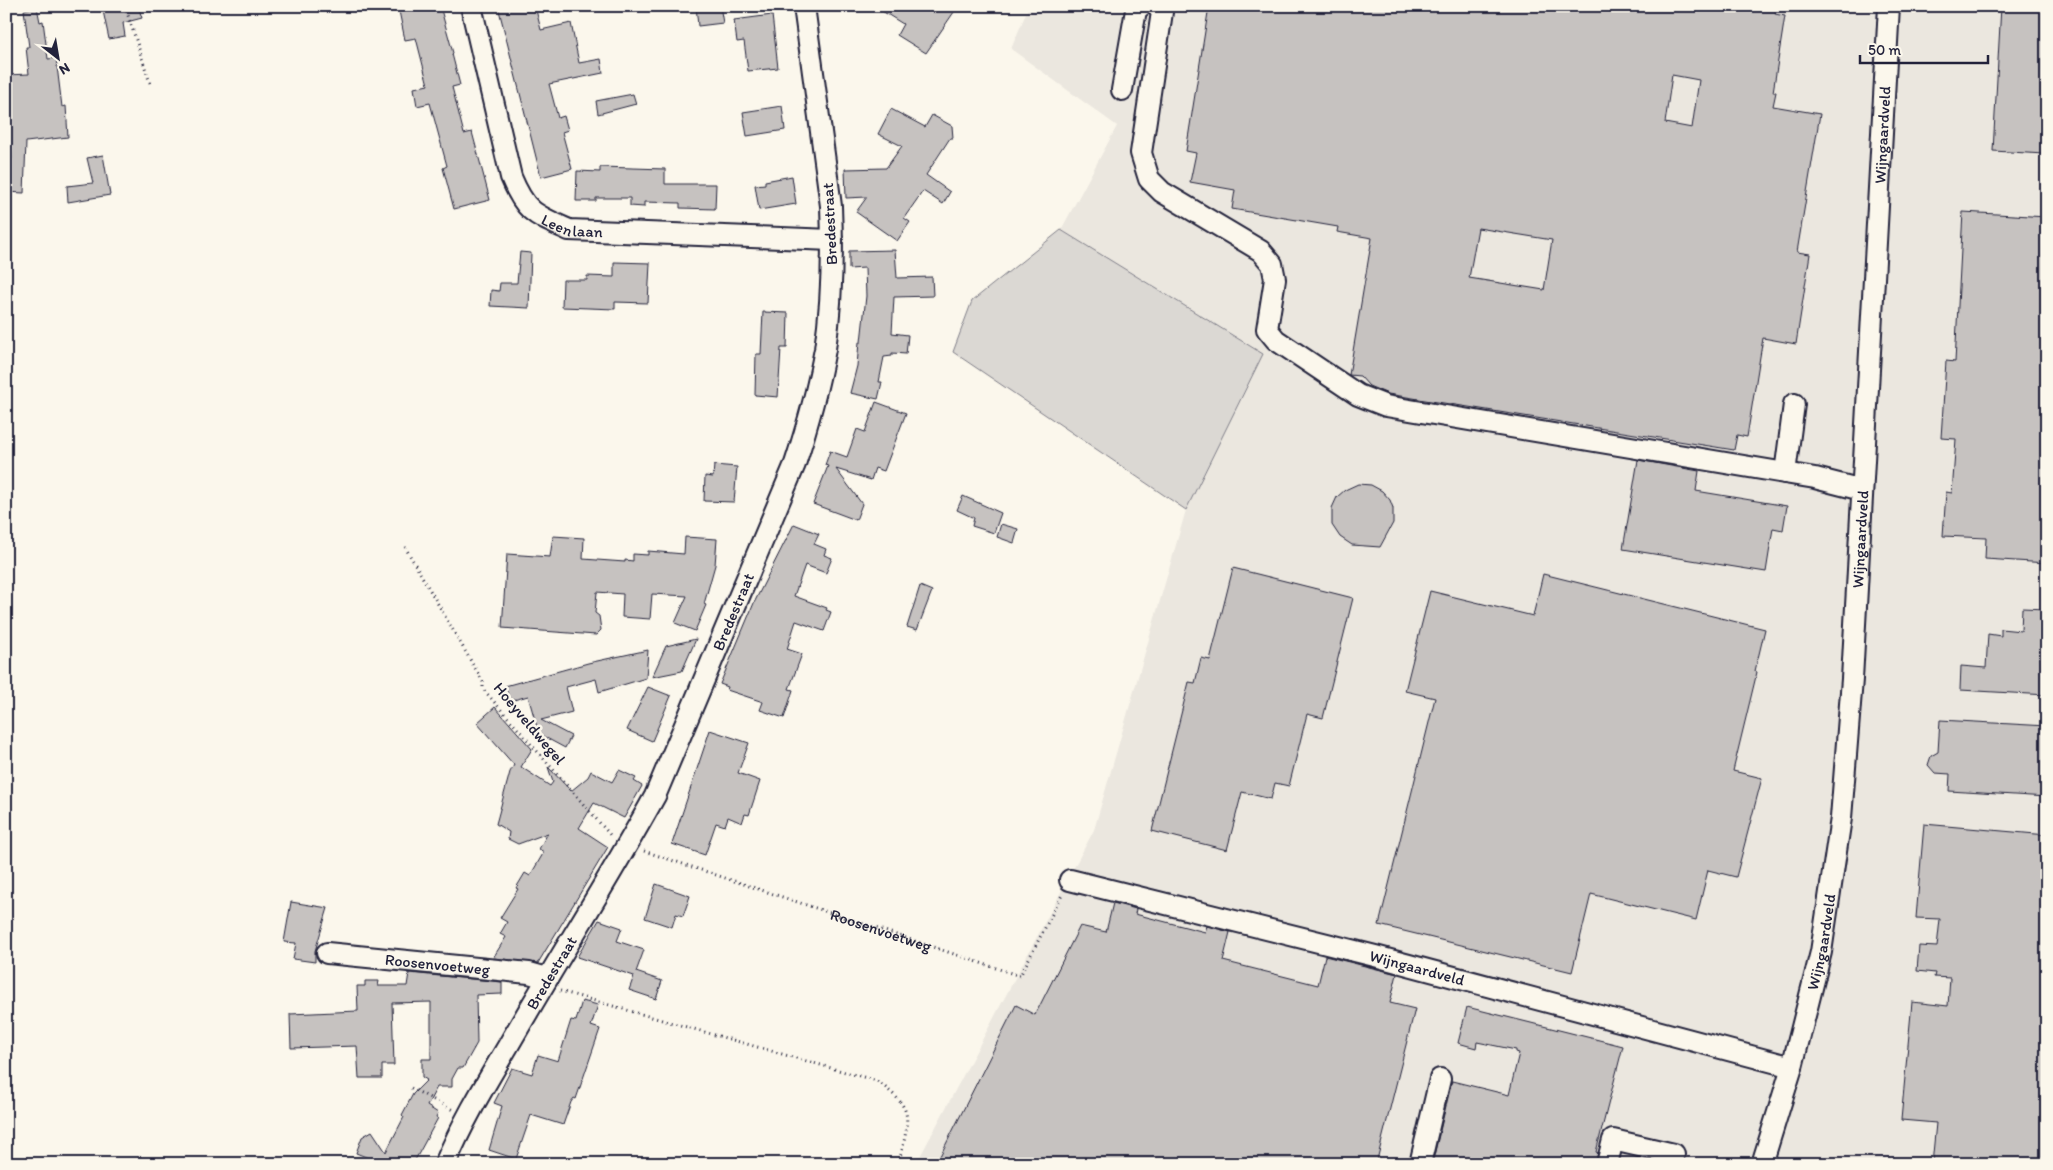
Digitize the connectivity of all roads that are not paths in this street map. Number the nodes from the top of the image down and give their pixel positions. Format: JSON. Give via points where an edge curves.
{"nodes":[{"id":1,"x":471,"y":6,"type":"edge"},
{"id":2,"x":804,"y":6,"type":"edge"},
{"id":3,"x":1141,"y":6,"type":"edge"},
{"id":4,"x":1158,"y":6,"type":"edge"},
{"id":5,"x":1890,"y":6,"type":"edge"},
{"id":6,"x":1122,"y":90,"type":"dead end"},
{"id":7,"x":832,"y":240,"type":"junction"},
{"id":8,"x":1794,"y":404,"type":"dead end"},
{"id":9,"x":1785,"y":473,"type":"junction"},
{"id":10,"x":1862,"y":490,"type":"junction"},
{"id":11,"x":1070,"y":880,"type":"road end"},
{"id":12,"x":327,"y":953,"type":"dead end"},
{"id":13,"x":545,"y":982,"type":"junction"},
{"id":14,"x":1792,"y":1067,"type":"junction"},
{"id":15,"x":1440,"y":1079,"type":"dead end"},
{"id":16,"x":445,"y":1164,"type":"edge"},
{"id":17,"x":1420,"y":1164,"type":"edge"},
{"id":18,"x":1607,"y":1164,"type":"edge"},
{"id":19,"x":1672,"y":1164,"type":"edge"},
{"id":20,"x":1762,"y":1164,"type":"edge"}],
"edges":[{"from":1,"to":7,"type":"street","name":"Leenlaan","via":[[511,177],[520,197],[536,215],[569,230]]},
{"from":2,"to":7,"type":"street","name":"Bredestraat","via":[[831,206]]},
{"from":3,"to":6,"type":"street","via":[[1136,10]]},
{"from":4,"to":9,"type":"street","via":[[1162,12],[1140,153],[1150,179],[1162,192],[1261,251],[1272,264],[1275,279],[1267,329],[1276,340],[1358,395],[1386,406]]},
{"from":5,"to":10,"type":"street","name":"Wijngaardveld"},
{"from":7,"to":13,"type":"street","name":"Bredestraat","via":[[831,296],[824,349],[807,428],[795,464],[662,780],[628,845]]},
{"from":8,"to":9,"type":"street"},
{"from":9,"to":10,"type":"street"},
{"from":10,"to":14,"type":"street","name":"Wijngaardveld","via":[[1841,818],[1821,952]]},
{"from":11,"to":14,"type":"street","name":"Wijngaardveld","via":[[1375,956]]},
{"from":12,"to":13,"type":"street","name":"Roosenvoetweg","via":[[529,973]]},
{"from":13,"to":16,"type":"street","name":"Bredestraat","via":[[466,1118]]},
{"from":14,"to":20,"type":"street","name":"Wijngaardveld"},
{"from":15,"to":17,"type":"street"},
{"from":18,"to":19,"type":"street","via":[[1613,1140],[1674,1154]]}]}
